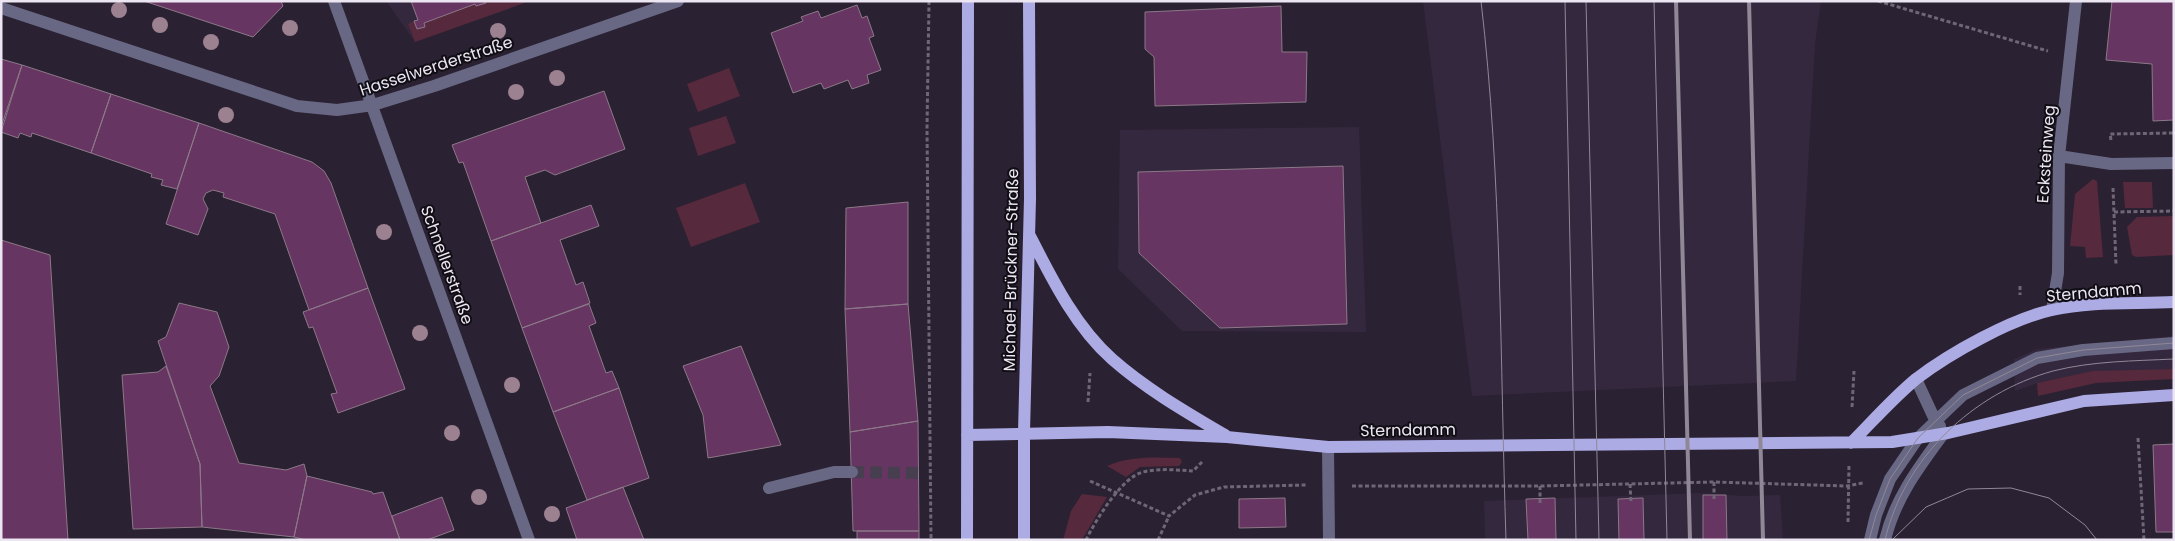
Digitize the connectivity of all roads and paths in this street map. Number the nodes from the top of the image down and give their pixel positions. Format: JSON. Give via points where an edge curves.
{"nodes":[{"id":1,"x":334,"y":1,"type":"edge"},
{"id":2,"x":678,"y":1,"type":"edge"},
{"id":3,"x":929,"y":1,"type":"edge"},
{"id":4,"x":968,"y":1,"type":"edge"},
{"id":5,"x":1028,"y":1,"type":"edge"},
{"id":6,"x":1878,"y":1,"type":"edge"},
{"id":7,"x":2076,"y":1,"type":"edge"},
{"id":8,"x":1,"y":8,"type":"edge"},
{"id":9,"x":2070,"y":58,"type":"junction"},
{"id":10,"x":372,"y":104,"type":"junction"},
{"id":11,"x":2174,"y":133,"type":"edge"},
{"id":12,"x":2111,"y":144,"type":"dead end"},
{"id":13,"x":2060,"y":156,"type":"junction"},
{"id":14,"x":2174,"y":163,"type":"edge"},
{"id":15,"x":2112,"y":182,"type":"dead end"},
{"id":16,"x":2174,"y":211,"type":"edge"},
{"id":17,"x":2114,"y":212,"type":"junction"},
{"id":18,"x":1030,"y":235,"type":"junction"},
{"id":19,"x":2116,"y":265,"type":"dead end"},
{"id":20,"x":2174,"y":302,"type":"edge"},
{"id":21,"x":2052,"y":310,"type":"junction"},
{"id":22,"x":2174,"y":343,"type":"edge"},
{"id":23,"x":1091,"y":365,"type":"dead end"},
{"id":24,"x":1916,"y":379,"type":"junction"},
{"id":25,"x":2174,"y":395,"type":"edge"},
{"id":26,"x":1088,"y":402,"type":"dead end"},
{"id":27,"x":1935,"y":420,"type":"junction"},
{"id":28,"x":1024,"y":432,"type":"junction"},
{"id":29,"x":1946,"y":433,"type":"junction"},
{"id":30,"x":967,"y":435,"type":"junction"},
{"id":31,"x":1227,"y":437,"type":"junction"},
{"id":32,"x":1918,"y":438,"type":"junction"},
{"id":33,"x":2138,"y":438,"type":"dead end"},
{"id":34,"x":1851,"y":443,"type":"junction"},
{"id":35,"x":1328,"y":447,"type":"junction"},
{"id":36,"x":852,"y":472,"type":"tunnel mouth"},
{"id":37,"x":1890,"y":479,"type":"junction"},
{"id":38,"x":1090,"y":481,"type":"dead end"},
{"id":39,"x":1714,"y":482,"type":"junction"},
{"id":40,"x":1630,"y":484,"type":"junction"},
{"id":41,"x":1328,"y":485,"type":"junction"},
{"id":42,"x":1540,"y":486,"type":"junction"},
{"id":43,"x":1847,"y":486,"type":"junction"},
{"id":44,"x":769,"y":488,"type":"dead end"},
{"id":45,"x":1118,"y":492,"type":"junction"},
{"id":46,"x":1714,"y":499,"type":"dead end"},
{"id":47,"x":1630,"y":503,"type":"dead end"},
{"id":48,"x":1540,"y":505,"type":"dead end"},
{"id":49,"x":1169,"y":516,"type":"junction"},
{"id":50,"x":1848,"y":525,"type":"dead end"},
{"id":51,"x":529,"y":540,"type":"edge"},
{"id":52,"x":931,"y":540,"type":"edge"},
{"id":53,"x":967,"y":540,"type":"edge"},
{"id":54,"x":1024,"y":540,"type":"edge"},
{"id":55,"x":1086,"y":540,"type":"edge"},
{"id":56,"x":1158,"y":540,"type":"edge"},
{"id":57,"x":1329,"y":540,"type":"edge"},
{"id":58,"x":1870,"y":540,"type":"edge"},
{"id":59,"x":1885,"y":540,"type":"edge"},
{"id":60,"x":2144,"y":540,"type":"edge"}],
"edges":[{"from":1,"to":10,"type":"street","name":"Schnellerstraße"},
{"from":2,"to":10,"type":"street","name":"Hasselwerderstraße"},
{"from":3,"to":52,"type":"path","via":[[927,138]]},
{"from":4,"to":30,"type":"main road"},
{"from":5,"to":18,"type":"main road","name":"Michael-Brückner-Straße"},
{"from":6,"to":9,"type":"path"},
{"from":7,"to":9,"type":"street","name":"Ecksteinweg"},
{"from":8,"to":10,"type":"street","name":"Hasselwerderstraße","via":[[297,106],[331,110]]},
{"from":9,"to":13,"type":"street","name":"Ecksteinweg"},
{"from":10,"to":51,"type":"street","name":"Schnellerstraße"},
{"from":11,"to":12,"type":"path","via":[[2110,134]]},
{"from":13,"to":14,"type":"street","via":[[2111,164]]},
{"from":13,"to":21,"type":"street","name":"Ecksteinweg","via":[[2058,273]]},
{"from":15,"to":17,"type":"path"},
{"from":16,"to":17,"type":"path"},
{"from":17,"to":19,"type":"path"},
{"from":18,"to":28,"type":"main road","name":"Michael-Brückner-Straße"},
{"from":18,"to":31,"type":"main road","via":[[1054,284],[1111,358],[1171,403]]},
{"from":20,"to":21,"type":"main road","name":"Sterndamm"},
{"from":21,"to":24,"type":"main road","name":"Sterndamm","via":[[1978,339]]},
{"from":22,"to":27,"type":"street","via":[[2083,350],[2037,358],[1963,395]]},
{"from":23,"to":26,"type":"path"},
{"from":24,"to":27,"type":"street"},
{"from":24,"to":34,"type":"main road","name":"Sterndamm"},
{"from":25,"to":29,"type":"main road","name":"Sterndamm","via":[[2084,401]]},
{"from":27,"to":29,"type":"street"},
{"from":27,"to":32,"type":"street"},
{"from":28,"to":30,"type":"main road","name":"Sterndamm"},
{"from":28,"to":31,"type":"main road","name":"Sterndamm"},
{"from":28,"to":54,"type":"main road","name":"Michael-Brückner-Straße"},
{"from":29,"to":32,"type":"main road","name":"Sterndamm"},
{"from":29,"to":59,"type":"street","via":[[1903,492],[1888,523]]},
{"from":30,"to":53,"type":"main road"},
{"from":31,"to":35,"type":"main road","name":"Sterndamm"},
{"from":31,"to":45,"type":"path","via":[[1193,471],[1142,472]]},
{"from":32,"to":34,"type":"main road","name":"Sterndamm"},
{"from":32,"to":37,"type":"street"},
{"from":33,"to":60,"type":"path"},
{"from":34,"to":35,"type":"main road","name":"Sterndamm"},
{"from":35,"to":41,"type":"street"},
{"from":36,"to":44,"type":"street","via":[[834,472]]},
{"from":37,"to":43,"type":"path"},
{"from":37,"to":58,"type":"street"},
{"from":38,"to":45,"type":"path"},
{"from":39,"to":40,"type":"path"},
{"from":39,"to":43,"type":"path"},
{"from":39,"to":46,"type":"path"},
{"from":40,"to":42,"type":"path"},
{"from":40,"to":47,"type":"path"},
{"from":41,"to":42,"type":"path"},
{"from":41,"to":49,"type":"path","via":[[1224,487],[1195,495]]},
{"from":41,"to":57,"type":"street"},
{"from":42,"to":48,"type":"path"},
{"from":43,"to":50,"type":"path"},
{"from":45,"to":49,"type":"path"},
{"from":45,"to":55,"type":"path"},
{"from":49,"to":56,"type":"path"}]}
